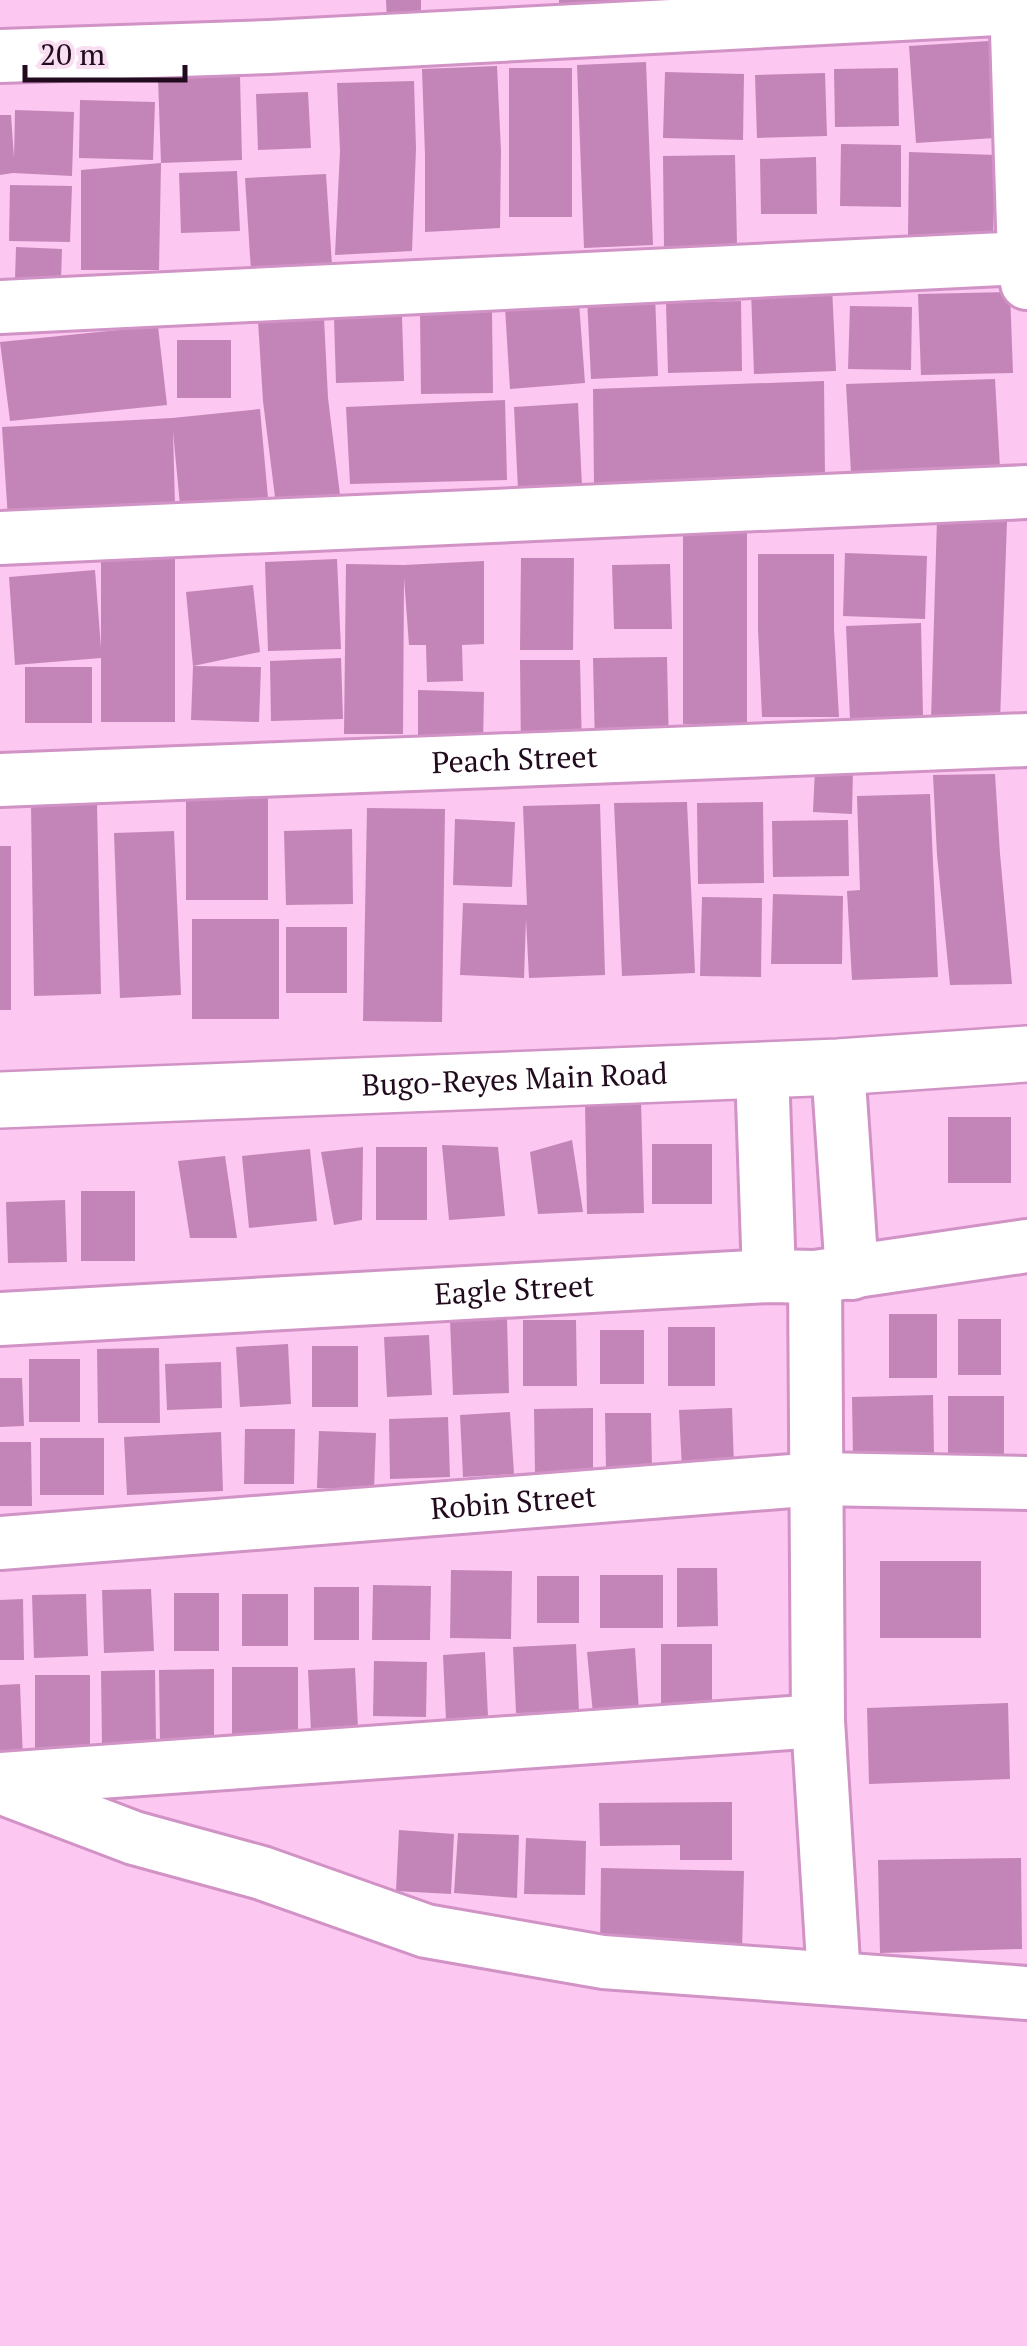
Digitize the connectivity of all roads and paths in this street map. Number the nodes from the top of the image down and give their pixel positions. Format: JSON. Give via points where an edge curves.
{"nodes":[{"id":1,"x":1016,"y":4,"type":"edge"},
{"id":2,"x":0,"y":56,"type":"edge"},
{"id":3,"x":1026,"y":270,"type":"edge"},
{"id":4,"x":0,"y":307,"type":"edge"},
{"id":5,"x":1027,"y":492,"type":"edge"},
{"id":6,"x":0,"y":538,"type":"edge"},
{"id":7,"x":1027,"y":740,"type":"edge"},
{"id":8,"x":0,"y":780,"type":"edge"},
{"id":9,"x":1027,"y":1054,"type":"edge"},
{"id":10,"x":838,"y":1067,"type":"junction"},
{"id":11,"x":762,"y":1069,"type":"junction"},
{"id":12,"x":0,"y":1100,"type":"edge"},
{"id":13,"x":1027,"y":1246,"type":"edge"},
{"id":14,"x":812,"y":1275,"type":"junction"},
{"id":15,"x":0,"y":1319,"type":"edge"},
{"id":16,"x":817,"y":1479,"type":"junction"},
{"id":17,"x":1027,"y":1482,"type":"edge"},
{"id":18,"x":0,"y":1543,"type":"edge"},
{"id":19,"x":818,"y":1720,"type":"junction"},
{"id":20,"x":0,"y":1779,"type":"edge"},
{"id":21,"x":0,"y":1787,"type":"edge"},
{"id":22,"x":834,"y":1978,"type":"junction"},
{"id":23,"x":1027,"y":1993,"type":"edge"}],
"edges":[{"from":1,"to":2,"type":"street"},
{"from":1,"to":3,"type":"street"},
{"from":3,"to":4,"type":"street"},
{"from":5,"to":6,"type":"street"},
{"from":7,"to":8,"type":"street","name":"Peach Street"},
{"from":9,"to":10,"type":"street","name":"Bugo-Reyes Main Road"},
{"from":10,"to":11,"type":"street","name":"Bugo-Reyes Main Road"},
{"from":10,"to":14,"type":"street"},
{"from":11,"to":12,"type":"street","name":"Bugo-Reyes Main Road"},
{"from":11,"to":14,"type":"street"},
{"from":13,"to":14,"type":"street","name":"Eagle Street"},
{"from":14,"to":15,"type":"street","name":"Eagle Street"},
{"from":14,"to":16,"type":"street"},
{"from":16,"to":17,"type":"street","name":"Robin Street"},
{"from":16,"to":18,"type":"street","name":"Robin Street"},
{"from":16,"to":19,"type":"street"},
{"from":19,"to":20,"type":"street"},
{"from":19,"to":22,"type":"street"},
{"from":21,"to":22,"type":"street","via":[[134,1838],[426,1931],[603,1962]]},
{"from":22,"to":23,"type":"street"}]}
